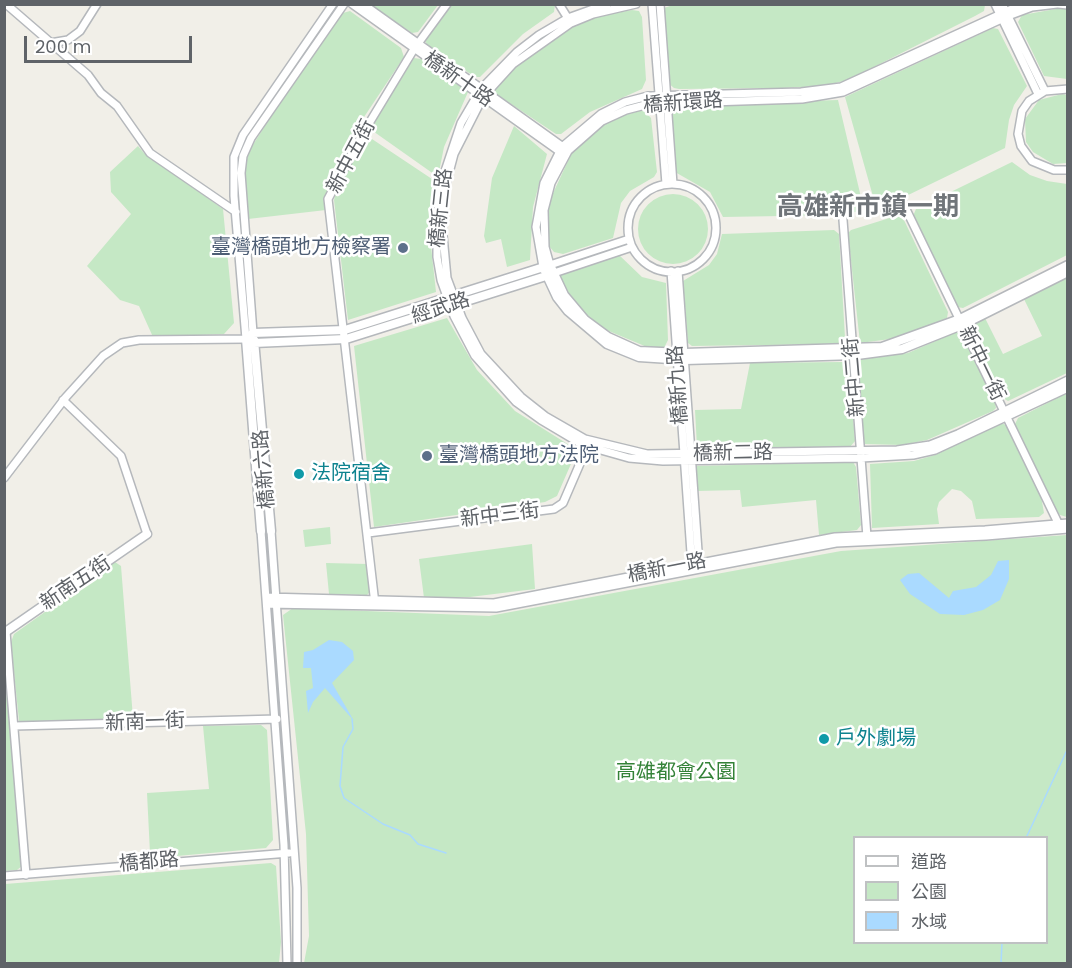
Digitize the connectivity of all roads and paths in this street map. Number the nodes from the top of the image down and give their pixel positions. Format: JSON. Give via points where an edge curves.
{"nodes":[{"id":1,"x":6,"y":4,"type":"edge"},
{"id":2,"x":97,"y":4,"type":"edge"},
{"id":3,"x":333,"y":4,"type":"edge"},
{"id":4,"x":344,"y":4,"type":"edge"},
{"id":5,"x":352,"y":4,"type":"edge"},
{"id":6,"x":363,"y":4,"type":"edge"},
{"id":7,"x":447,"y":4,"type":"edge"},
{"id":8,"x":559,"y":4,"type":"edge"},
{"id":9,"x":607,"y":4,"type":"edge"},
{"id":10,"x":636,"y":4,"type":"edge"},
{"id":11,"x":652,"y":4,"type":"edge"},
{"id":12,"x":660,"y":4,"type":"edge"},
{"id":13,"x":995,"y":4,"type":"edge"},
{"id":14,"x":1023,"y":4,"type":"edge"},
{"id":15,"x":1058,"y":4,"type":"edge"},
{"id":16,"x":1068,"y":5,"type":"edge"},
{"id":17,"x":1003,"y":13,"type":"edge"},
{"id":18,"x":570,"y":20,"type":"junction"},
{"id":19,"x":50,"y":43,"type":"junction"},
{"id":20,"x":416,"y":47,"type":"junction"},
{"id":21,"x":1068,"y":89,"type":"edge"},
{"id":22,"x":1042,"y":92,"type":"junction"},
{"id":23,"x":482,"y":93,"type":"junction"},
{"id":24,"x":662,"y":99,"type":"junction"},
{"id":25,"x":563,"y":151,"type":"junction"},
{"id":26,"x":1068,"y":170,"type":"edge"},
{"id":27,"x":669,"y":184,"type":"junction"},
{"id":28,"x":903,"y":203,"type":"dead end"},
{"id":29,"x":244,"y":211,"type":"junction"},
{"id":30,"x":235,"y":212,"type":"junction"},
{"id":31,"x":843,"y":220,"type":"dead end"},
{"id":32,"x":629,"y":239,"type":"junction"},
{"id":33,"x":632,"y":247,"type":"junction"},
{"id":34,"x":1068,"y":266,"type":"edge"},
{"id":35,"x":548,"y":270,"type":"junction"},
{"id":36,"x":674,"y":271,"type":"junction"},
{"id":37,"x":1068,"y":272,"type":"edge"},
{"id":38,"x":452,"y":302,"type":"junction"},
{"id":39,"x":961,"y":322,"type":"junction"},
{"id":40,"x":253,"y":333,"type":"junction"},
{"id":41,"x":345,"y":334,"type":"junction"},
{"id":42,"x":250,"y":341,"type":"junction"},
{"id":43,"x":853,"y":352,"type":"junction"},
{"id":44,"x":681,"y":357,"type":"junction"},
{"id":45,"x":1068,"y":380,"type":"edge"},
{"id":46,"x":1068,"y":388,"type":"edge"},
{"id":47,"x":63,"y":400,"type":"junction"},
{"id":48,"x":1006,"y":414,"type":"junction"},
{"id":49,"x":588,"y":444,"type":"junction"},
{"id":50,"x":861,"y":455,"type":"junction"},
{"id":51,"x":688,"y":458,"type":"junction"},
{"id":52,"x":4,"y":478,"type":"edge"},
{"id":53,"x":1068,"y":523,"type":"edge"},
{"id":54,"x":1062,"y":528,"type":"edge"},
{"id":55,"x":261,"y":531,"type":"joint"},
{"id":56,"x":271,"y":531,"type":"joint"},
{"id":57,"x":368,"y":533,"type":"junction"},
{"id":58,"x":147,"y":534,"type":"joint"},
{"id":59,"x":868,"y":538,"type":"junction"},
{"id":60,"x":696,"y":566,"type":"junction"},
{"id":61,"x":267,"y":600,"type":"junction"},
{"id":62,"x":275,"y":600,"type":"junction"},
{"id":63,"x":375,"y":603,"type":"junction"},
{"id":64,"x":5,"y":632,"type":"edge"},
{"id":65,"x":277,"y":719,"type":"junction"},
{"id":66,"x":14,"y":726,"type":"junction"},
{"id":67,"x":285,"y":853,"type":"junction"},
{"id":68,"x":294,"y":853,"type":"junction"},
{"id":69,"x":26,"y":875,"type":"junction"},
{"id":70,"x":4,"y":876,"type":"edge"},
{"id":71,"x":287,"y":963,"type":"edge"},
{"id":72,"x":297,"y":963,"type":"edge"}],
"edges":[{"from":1,"to":19,"type":"street"},
{"from":2,"to":19,"type":"street","via":[[80,31],[68,40]]},
{"from":3,"to":30,"type":"street","name":"橋新六路","via":[[243,135],[233,165]]},
{"from":4,"to":29,"type":"street","via":[[246,147],[241,173]]},
{"from":5,"to":20,"type":"street","name":"橋新十路"},
{"from":6,"to":20,"type":"street","name":"橋新十路"},
{"from":7,"to":20,"type":"street","name":"新中五街"},
{"from":8,"to":18,"type":"street"},
{"from":9,"to":18,"type":"street","name":"橋新三路"},
{"from":10,"to":18,"type":"street","name":"橋新三路"},
{"from":11,"to":24,"type":"street"},
{"from":12,"to":24,"type":"street"},
{"from":13,"to":17,"type":"street"},
{"from":14,"to":17,"type":"street","name":"橋新環路"},
{"from":15,"to":16,"type":"street","name":"橋新環路"},
{"from":15,"to":17,"type":"street","name":"橋新環路"},
{"from":17,"to":22,"type":"street"},
{"from":17,"to":24,"type":"street","name":"橋新環路","via":[[836,94],[802,99]]},
{"from":18,"to":23,"type":"street","name":"橋新三路","via":[[517,52]]},
{"from":19,"to":30,"type":"street","via":[[117,106],[150,153]]},
{"from":20,"to":23,"type":"street","name":"橋新十路"},
{"from":20,"to":41,"type":"street","name":"新中五街","via":[[328,199]]},
{"from":21,"to":22,"type":"street"},
{"from":22,"to":26,"type":"street","via":[[1022,111],[1018,134],[1032,161],[1042,167]]},
{"from":23,"to":25,"type":"street","name":"橋新十路"},
{"from":23,"to":38,"type":"street","name":"橋新三路","via":[[454,154],[445,194],[443,255]]},
{"from":24,"to":25,"type":"street","name":"橋新環路","via":[[602,121]]},
{"from":24,"to":27,"type":"street"},
{"from":25,"to":35,"type":"street","name":"橋新環路","via":[[544,210]]},
{"from":27,"to":32,"type":"street","via":[[655,187],[638,199],[629,218]]},
{"from":27,"to":36,"type":"street","via":[[685,186],[701,195],[715,222],[714,239],[705,257],[688,268]]},
{"from":28,"to":39,"type":"street","name":"新中一街"},
{"from":29,"to":30,"type":"street"},
{"from":29,"to":40,"type":"street"},
{"from":30,"to":42,"type":"street","name":"橋新六路"},
{"from":31,"to":43,"type":"street","name":"新中二街"},
{"from":32,"to":33,"type":"street"},
{"from":32,"to":35,"type":"street","name":"經武路"},
{"from":33,"to":35,"type":"street","name":"經武路"},
{"from":33,"to":36,"type":"street","via":[[644,262]]},
{"from":34,"to":39,"type":"street","name":"橋新環路"},
{"from":35,"to":38,"type":"street","name":"經武路"},
{"from":35,"to":44,"type":"street","name":"橋新環路","via":[[568,311],[607,344],[639,357]]},
{"from":36,"to":44,"type":"street","name":"橋新九路"},
{"from":37,"to":39,"type":"street","name":"橋新環路"},
{"from":38,"to":41,"type":"street","name":"經武路"},
{"from":38,"to":49,"type":"street","name":"橋新二路","via":[[475,356],[501,386],[541,420]]},
{"from":39,"to":43,"type":"street","name":"橋新環路","via":[[902,350]]},
{"from":39,"to":48,"type":"street","name":"新中一街"},
{"from":40,"to":41,"type":"street","name":"經武路"},
{"from":40,"to":42,"type":"street"},
{"from":41,"to":42,"type":"street","name":"經武路"},
{"from":41,"to":57,"type":"street","name":"新中五街"},
{"from":42,"to":47,"type":"street","name":"經武路","via":[[122,343],[103,356]]},
{"from":42,"to":55,"type":"street","name":"橋新六路"},
{"from":42,"to":56,"type":"street","name":"橋新六路"},
{"from":43,"to":44,"type":"street","name":"橋新環路"},
{"from":43,"to":50,"type":"street","name":"新中二街"},
{"from":44,"to":51,"type":"street","name":"橋新九路"},
{"from":45,"to":48,"type":"street","name":"橋新二路"},
{"from":46,"to":48,"type":"street","name":"橋新二路"},
{"from":47,"to":52,"type":"street","name":"經武路"},
{"from":47,"to":58,"type":"street","via":[[121,456]]},
{"from":48,"to":50,"type":"street","name":"橋新二路","via":[[930,445]]},
{"from":48,"to":54,"type":"street","name":"新中一街"},
{"from":49,"to":51,"type":"street","name":"橋新二路"},
{"from":49,"to":57,"type":"street","name":"新中三街","via":[[563,503],[555,508]]},
{"from":50,"to":51,"type":"street","name":"橋新二路"},
{"from":50,"to":59,"type":"street","name":"新中二街"},
{"from":51,"to":60,"type":"street","name":"橋新九路"},
{"from":53,"to":54,"type":"street","name":"橋新一路"},
{"from":54,"to":59,"type":"street","name":"橋新一路"},
{"from":55,"to":61,"type":"street","name":"橋新六路"},
{"from":56,"to":62,"type":"street","name":"橋新六路"},
{"from":57,"to":63,"type":"street","name":"新中五街"},
{"from":58,"to":64,"type":"street","name":"新南五街"},
{"from":59,"to":60,"type":"street","name":"橋新一路","via":[[835,537]]},
{"from":60,"to":63,"type":"street","name":"橋新一路","via":[[496,608]]},
{"from":61,"to":62,"type":"street","name":"橋新一路"},
{"from":61,"to":65,"type":"street","name":"橋新六路"},
{"from":62,"to":63,"type":"street","name":"橋新一路"},
{"from":62,"to":68,"type":"street","name":"橋新六路"},
{"from":64,"to":66,"type":"street"},
{"from":65,"to":66,"type":"street","name":"新南一街"},
{"from":65,"to":67,"type":"street","name":"橋新六路"},
{"from":66,"to":69,"type":"street"},
{"from":67,"to":68,"type":"street","name":"橋都路"},
{"from":67,"to":69,"type":"street","name":"橋都路"},
{"from":67,"to":71,"type":"street","name":"橋新六路"},
{"from":68,"to":72,"type":"street","name":"橋新六路"},
{"from":69,"to":70,"type":"street","name":"橋都路"}]}
